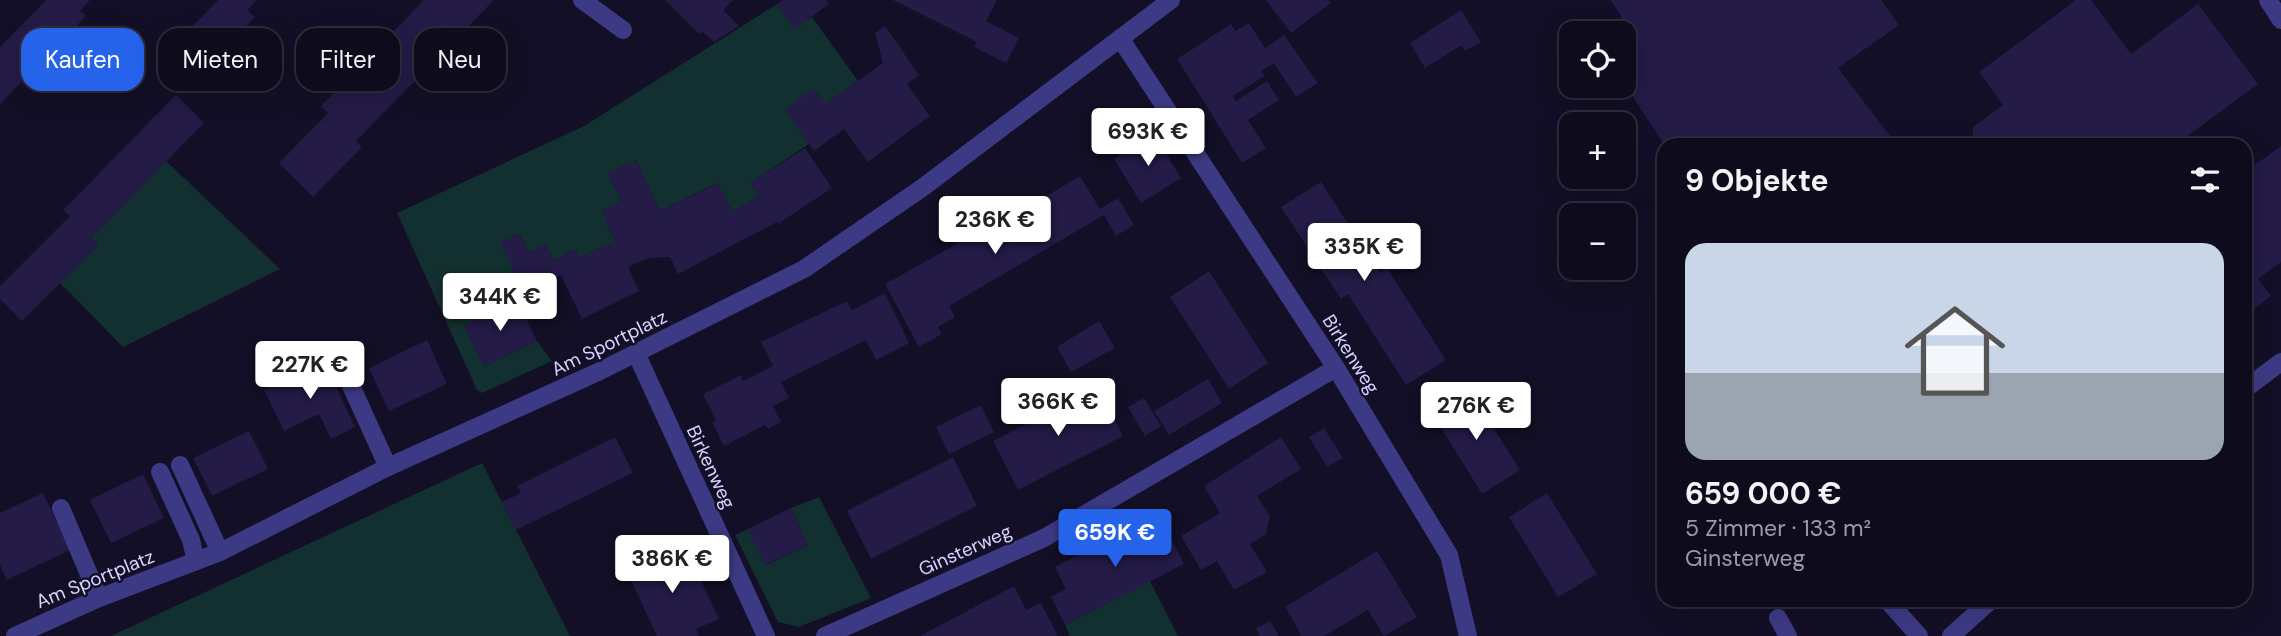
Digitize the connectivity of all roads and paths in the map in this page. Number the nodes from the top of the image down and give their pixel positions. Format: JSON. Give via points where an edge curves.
{"nodes":[{"id":1,"x":582,"y":0,"type":"edge"},
{"id":2,"x":1171,"y":0,"type":"edge"},
{"id":3,"x":2268,"y":0,"type":"edge"},
{"id":4,"x":2281,"y":20,"type":"edge"},
{"id":5,"x":623,"y":30,"type":"dead end"},
{"id":6,"x":1120,"y":38,"type":"junction"},
{"id":7,"x":636,"y":353,"type":"junction"},
{"id":8,"x":338,"y":357,"type":"dead end"},
{"id":9,"x":2281,"y":362,"type":"edge"},
{"id":10,"x":1336,"y":368,"type":"junction"},
{"id":11,"x":2252,"y":384,"type":"edge"},
{"id":12,"x":180,"y":465,"type":"dead end"},
{"id":13,"x":388,"y":467,"type":"junction"},
{"id":14,"x":160,"y":472,"type":"dead end"},
{"id":15,"x":61,"y":508,"type":"dead end"},
{"id":16,"x":220,"y":552,"type":"junction"},
{"id":17,"x":196,"y":561,"type":"junction"},
{"id":18,"x":99,"y":598,"type":"junction"},
{"id":19,"x":1893,"y":607,"type":"edge"},
{"id":20,"x":1983,"y":607,"type":"edge"},
{"id":21,"x":1777,"y":618,"type":"dead end"},
{"id":22,"x":15,"y":636,"type":"edge"},
{"id":23,"x":766,"y":636,"type":"edge"},
{"id":24,"x":825,"y":636,"type":"edge"},
{"id":25,"x":1468,"y":636,"type":"edge"},
{"id":26,"x":1788,"y":636,"type":"edge"},
{"id":27,"x":1919,"y":636,"type":"edge"},
{"id":28,"x":1951,"y":636,"type":"edge"}],
"edges":[{"from":1,"to":5,"type":"street"},
{"from":2,"to":6,"type":"street","name":"Am Sportplatz"},
{"from":3,"to":4,"type":"street"},
{"from":6,"to":7,"type":"street","name":"Am Sportplatz","via":[[933,180],[804,269]]},
{"from":6,"to":10,"type":"street","name":"Birkenweg"},
{"from":7,"to":13,"type":"street","name":"Am Sportplatz"},
{"from":7,"to":23,"type":"street","name":"Birkenweg"},
{"from":8,"to":13,"type":"street"},
{"from":9,"to":11,"type":"street"},
{"from":10,"to":24,"type":"street","name":"Ginsterweg","via":[[1044,538]]},
{"from":10,"to":25,"type":"street","name":"Birkenweg","via":[[1449,555]]},
{"from":12,"to":16,"type":"street"},
{"from":13,"to":16,"type":"street","name":"Am Sportplatz"},
{"from":14,"to":17,"type":"street"},
{"from":15,"to":18,"type":"street"},
{"from":16,"to":17,"type":"street","name":"Am Sportplatz"},
{"from":17,"to":18,"type":"street","name":"Am Sportplatz"},
{"from":18,"to":22,"type":"street","name":"Am Sportplatz"},
{"from":19,"to":27,"type":"street"},
{"from":20,"to":28,"type":"street"},
{"from":21,"to":26,"type":"street"}]}
